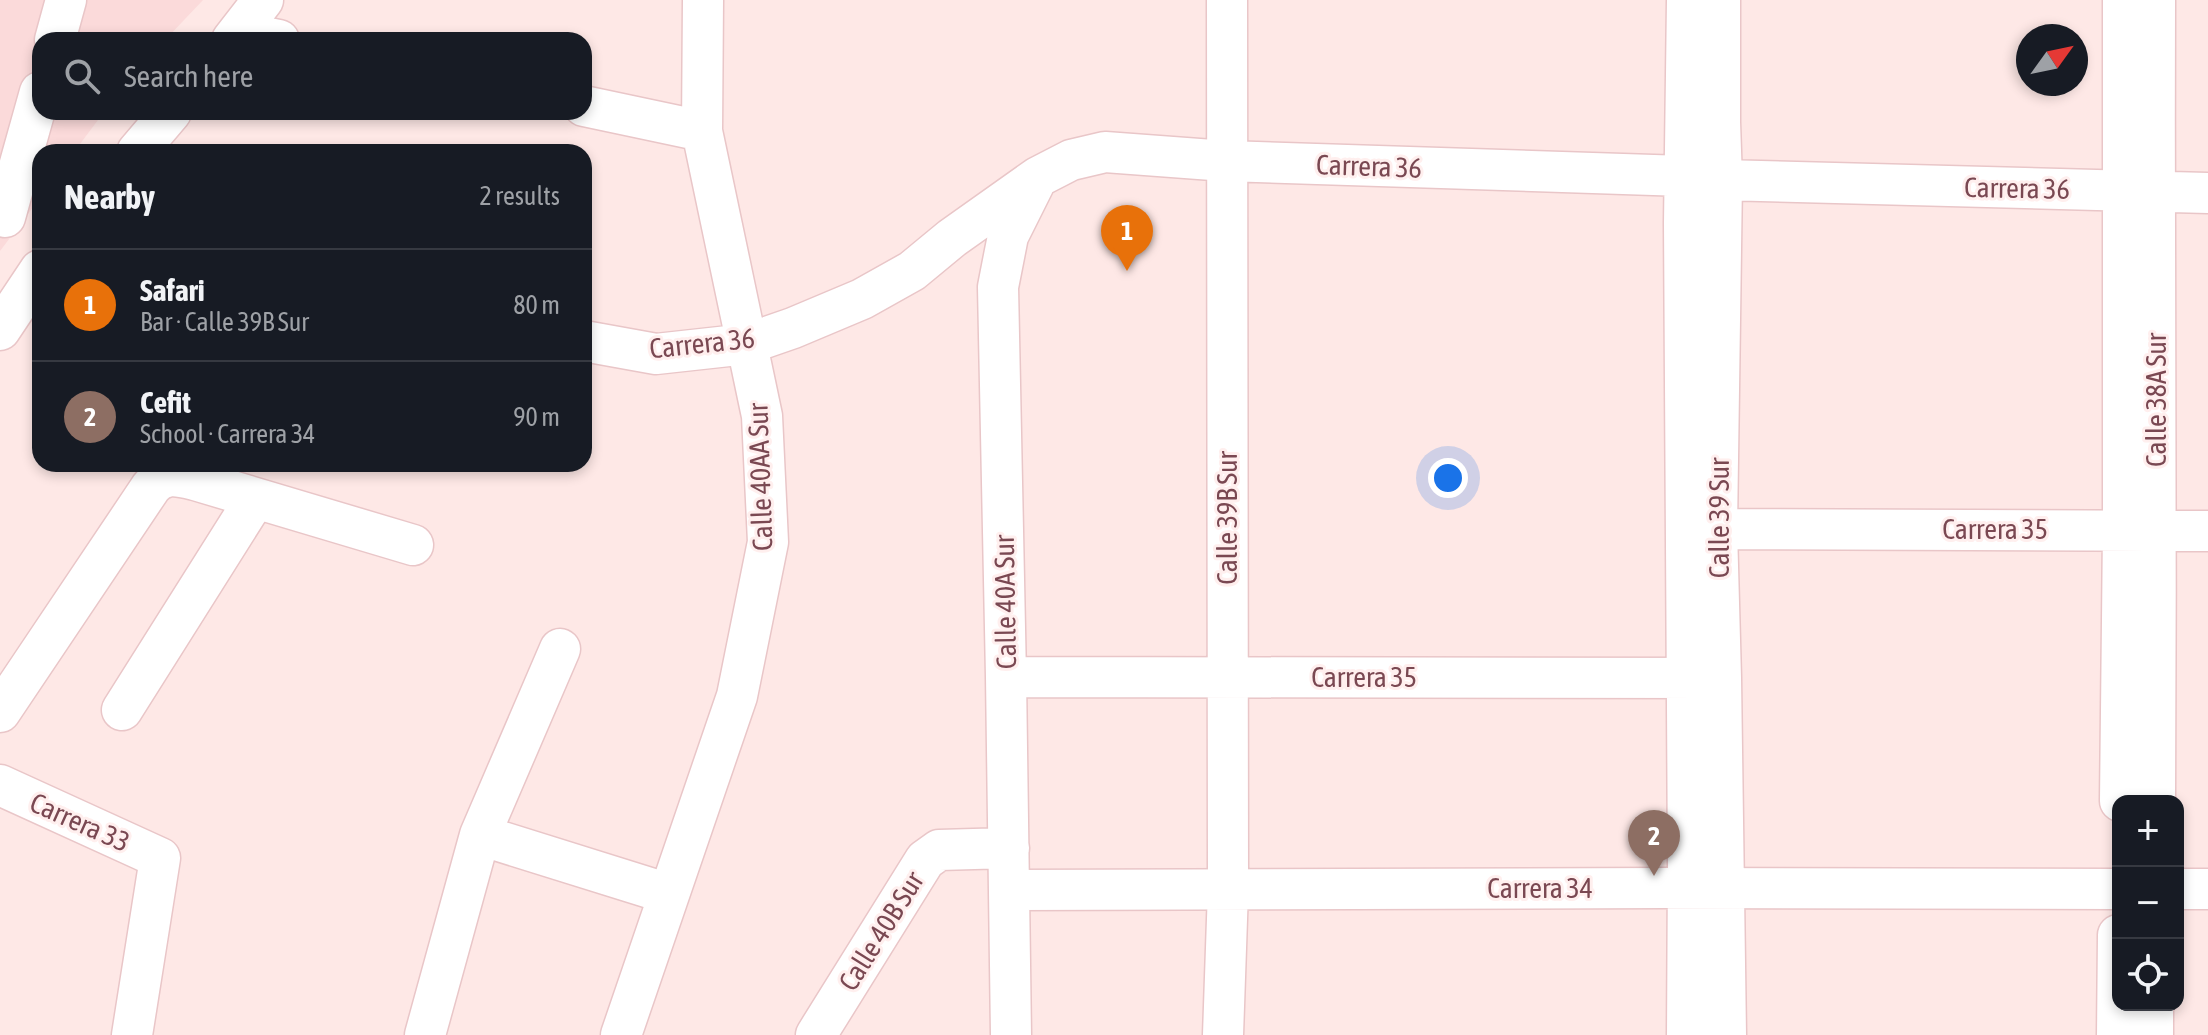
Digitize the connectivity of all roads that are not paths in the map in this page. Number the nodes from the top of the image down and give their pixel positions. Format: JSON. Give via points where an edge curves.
{"nodes":[{"id":1,"x":66,"y":0,"type":"edge"},
{"id":2,"x":263,"y":0,"type":"edge"},
{"id":3,"x":703,"y":0,"type":"edge"},
{"id":4,"x":1227,"y":0,"type":"edge"},
{"id":5,"x":1687,"y":0,"type":"edge"},
{"id":6,"x":1720,"y":0,"type":"edge"},
{"id":7,"x":2123,"y":0,"type":"edge"},
{"id":8,"x":2155,"y":0,"type":"edge"},
{"id":9,"x":57,"y":32,"type":"edge"},
{"id":10,"x":239,"y":32,"type":"edge"},
{"id":11,"x":592,"y":108,"type":"edge"},
{"id":12,"x":32,"y":120,"type":"edge"},
{"id":13,"x":164,"y":120,"type":"edge"},
{"id":14,"x":702,"y":131,"type":"junction"},
{"id":15,"x":144,"y":144,"type":"edge"},
{"id":16,"x":1226,"y":161,"type":"junction"},
{"id":17,"x":1038,"y":177,"type":"junction"},
{"id":18,"x":1703,"y":178,"type":"junction"},
{"id":19,"x":2138,"y":191,"type":"junction"},
{"id":20,"x":2208,"y":193,"type":"edge"},
{"id":21,"x":5,"y":217,"type":"dead end"},
{"id":22,"x":32,"y":282,"type":"edge"},
{"id":23,"x":0,"y":330,"type":"edge"},
{"id":24,"x":592,"y":342,"type":"edge"},
{"id":25,"x":747,"y":344,"type":"junction"},
{"id":26,"x":255,"y":499,"type":"junction"},
{"id":27,"x":1701,"y":529,"type":"junction"},
{"id":28,"x":2140,"y":530,"type":"junction"},
{"id":29,"x":2208,"y":531,"type":"edge"},
{"id":30,"x":413,"y":545,"type":"dead end"},
{"id":31,"x":560,"y":649,"type":"dead end"},
{"id":32,"x":1006,"y":677,"type":"junction"},
{"id":33,"x":1227,"y":677,"type":"junction"},
{"id":34,"x":1704,"y":678,"type":"junction"},
{"id":35,"x":122,"y":710,"type":"dead end"},
{"id":36,"x":0,"y":712,"type":"edge"},
{"id":37,"x":0,"y":785,"type":"edge"},
{"id":38,"x":2120,"y":795,"type":"edge"},
{"id":39,"x":2155,"y":795,"type":"edge"},
{"id":40,"x":480,"y":835,"type":"junction"},
{"id":41,"x":1009,"y":848,"type":"junction"},
{"id":42,"x":1706,"y":888,"type":"junction"},
{"id":43,"x":2112,"y":889,"type":"edge"},
{"id":44,"x":2184,"y":889,"type":"edge"},
{"id":45,"x":2208,"y":889,"type":"edge"},
{"id":46,"x":1010,"y":890,"type":"junction"},
{"id":47,"x":1228,"y":890,"type":"junction"},
{"id":48,"x":669,"y":894,"type":"junction"},
{"id":49,"x":2118,"y":939,"type":"edge"},
{"id":50,"x":2153,"y":1011,"type":"edge"},
{"id":51,"x":132,"y":1035,"type":"edge"},
{"id":52,"x":425,"y":1035,"type":"edge"},
{"id":53,"x":621,"y":1035,"type":"edge"},
{"id":54,"x":816,"y":1035,"type":"edge"},
{"id":55,"x":1011,"y":1035,"type":"edge"},
{"id":56,"x":1223,"y":1035,"type":"edge"},
{"id":57,"x":1687,"y":1035,"type":"edge"},
{"id":58,"x":1726,"y":1035,"type":"edge"},
{"id":59,"x":2117,"y":1035,"type":"edge"},
{"id":60,"x":2153,"y":1035,"type":"edge"}],
"edges":[{"from":1,"to":9,"type":"street"},
{"from":2,"to":10,"type":"street"},
{"from":3,"to":14,"type":"street","name":"Calle 40AA Sur"},
{"from":4,"to":16,"type":"street","name":"Calle 39B Sur"},
{"from":5,"to":18,"type":"street","name":"Calle 39 Sur"},
{"from":6,"to":18,"type":"street","name":"Calle 39 Sur","via":[[1720,122]]},
{"from":7,"to":19,"type":"street","name":"Calle 38A Sur"},
{"from":8,"to":19,"type":"street","name":"Calle 38A Sur"},
{"from":11,"to":14,"type":"street"},
{"from":12,"to":21,"type":"street"},
{"from":13,"to":15,"type":"street"},
{"from":14,"to":25,"type":"street","name":"Calle 40AA Sur"},
{"from":16,"to":17,"type":"street","name":"Carrera 36","via":[[1105,152],[1071,160]]},
{"from":16,"to":18,"type":"street","name":"Carrera 36"},
{"from":16,"to":33,"type":"street","name":"Calle 39B Sur"},
{"from":17,"to":25,"type":"street","name":"Carrera 36","via":[[912,271],[848,305]]},
{"from":17,"to":32,"type":"street","name":"Calle 40A Sur","via":[[1008,236],[998,287]]},
{"from":18,"to":19,"type":"street","name":"Carrera 36"},
{"from":18,"to":27,"type":"street","name":"Calle 39 Sur"},
{"from":19,"to":20,"type":"street","name":"Carrera 36"},
{"from":19,"to":28,"type":"street","name":"Calle 38A Sur","via":[[2156,240]]},
{"from":22,"to":23,"type":"street"},
{"from":24,"to":25,"type":"street","name":"Carrera 36","via":[[656,354]]},
{"from":25,"to":48,"type":"street","name":"Calle 40AA Sur","via":[[762,416],[768,542],[737,696]]},
{"from":26,"to":30,"type":"street"},
{"from":26,"to":35,"type":"street"},
{"from":26,"to":36,"type":"street","via":[[195,480],[158,478]]},
{"from":27,"to":28,"type":"street","name":"Carrera 35"},
{"from":27,"to":34,"type":"street","name":"Calle 39 Sur"},
{"from":28,"to":29,"type":"street","name":"Carrera 35"},
{"from":28,"to":38,"type":"street","name":"Calle 38A Sur"},
{"from":28,"to":39,"type":"street","name":"Calle 38A Sur"},
{"from":31,"to":40,"type":"street"},
{"from":32,"to":33,"type":"street","name":"Carrera 35"},
{"from":32,"to":41,"type":"street","name":"Calle 40A Sur"},
{"from":33,"to":34,"type":"street","name":"Carrera 35"},
{"from":33,"to":47,"type":"street","name":"Calle 39B Sur"},
{"from":34,"to":42,"type":"street","name":"Calle 39 Sur"},
{"from":37,"to":51,"type":"street","name":"Carrera 33","via":[[160,858]]},
{"from":40,"to":48,"type":"street"},
{"from":40,"to":52,"type":"street"},
{"from":41,"to":46,"type":"street","name":"Calle 40A Sur"},
{"from":41,"to":54,"type":"street","name":"Calle 40B Sur","via":[[939,850],[925,860]]},
{"from":42,"to":43,"type":"street","name":"Carrera 34"},
{"from":42,"to":47,"type":"street","name":"Carrera 34"},
{"from":42,"to":57,"type":"street","name":"Calle 39 Sur"},
{"from":42,"to":58,"type":"street","name":"Calle 39 Sur"},
{"from":44,"to":45,"type":"street"},
{"from":46,"to":47,"type":"street","name":"Carrera 34"},
{"from":46,"to":55,"type":"street","name":"Calle 40A Sur"},
{"from":47,"to":56,"type":"street","name":"Calle 39B Sur"},
{"from":48,"to":53,"type":"street","name":"Calle 40AA Sur"},
{"from":49,"to":59,"type":"street"},
{"from":50,"to":60,"type":"street"}]}
